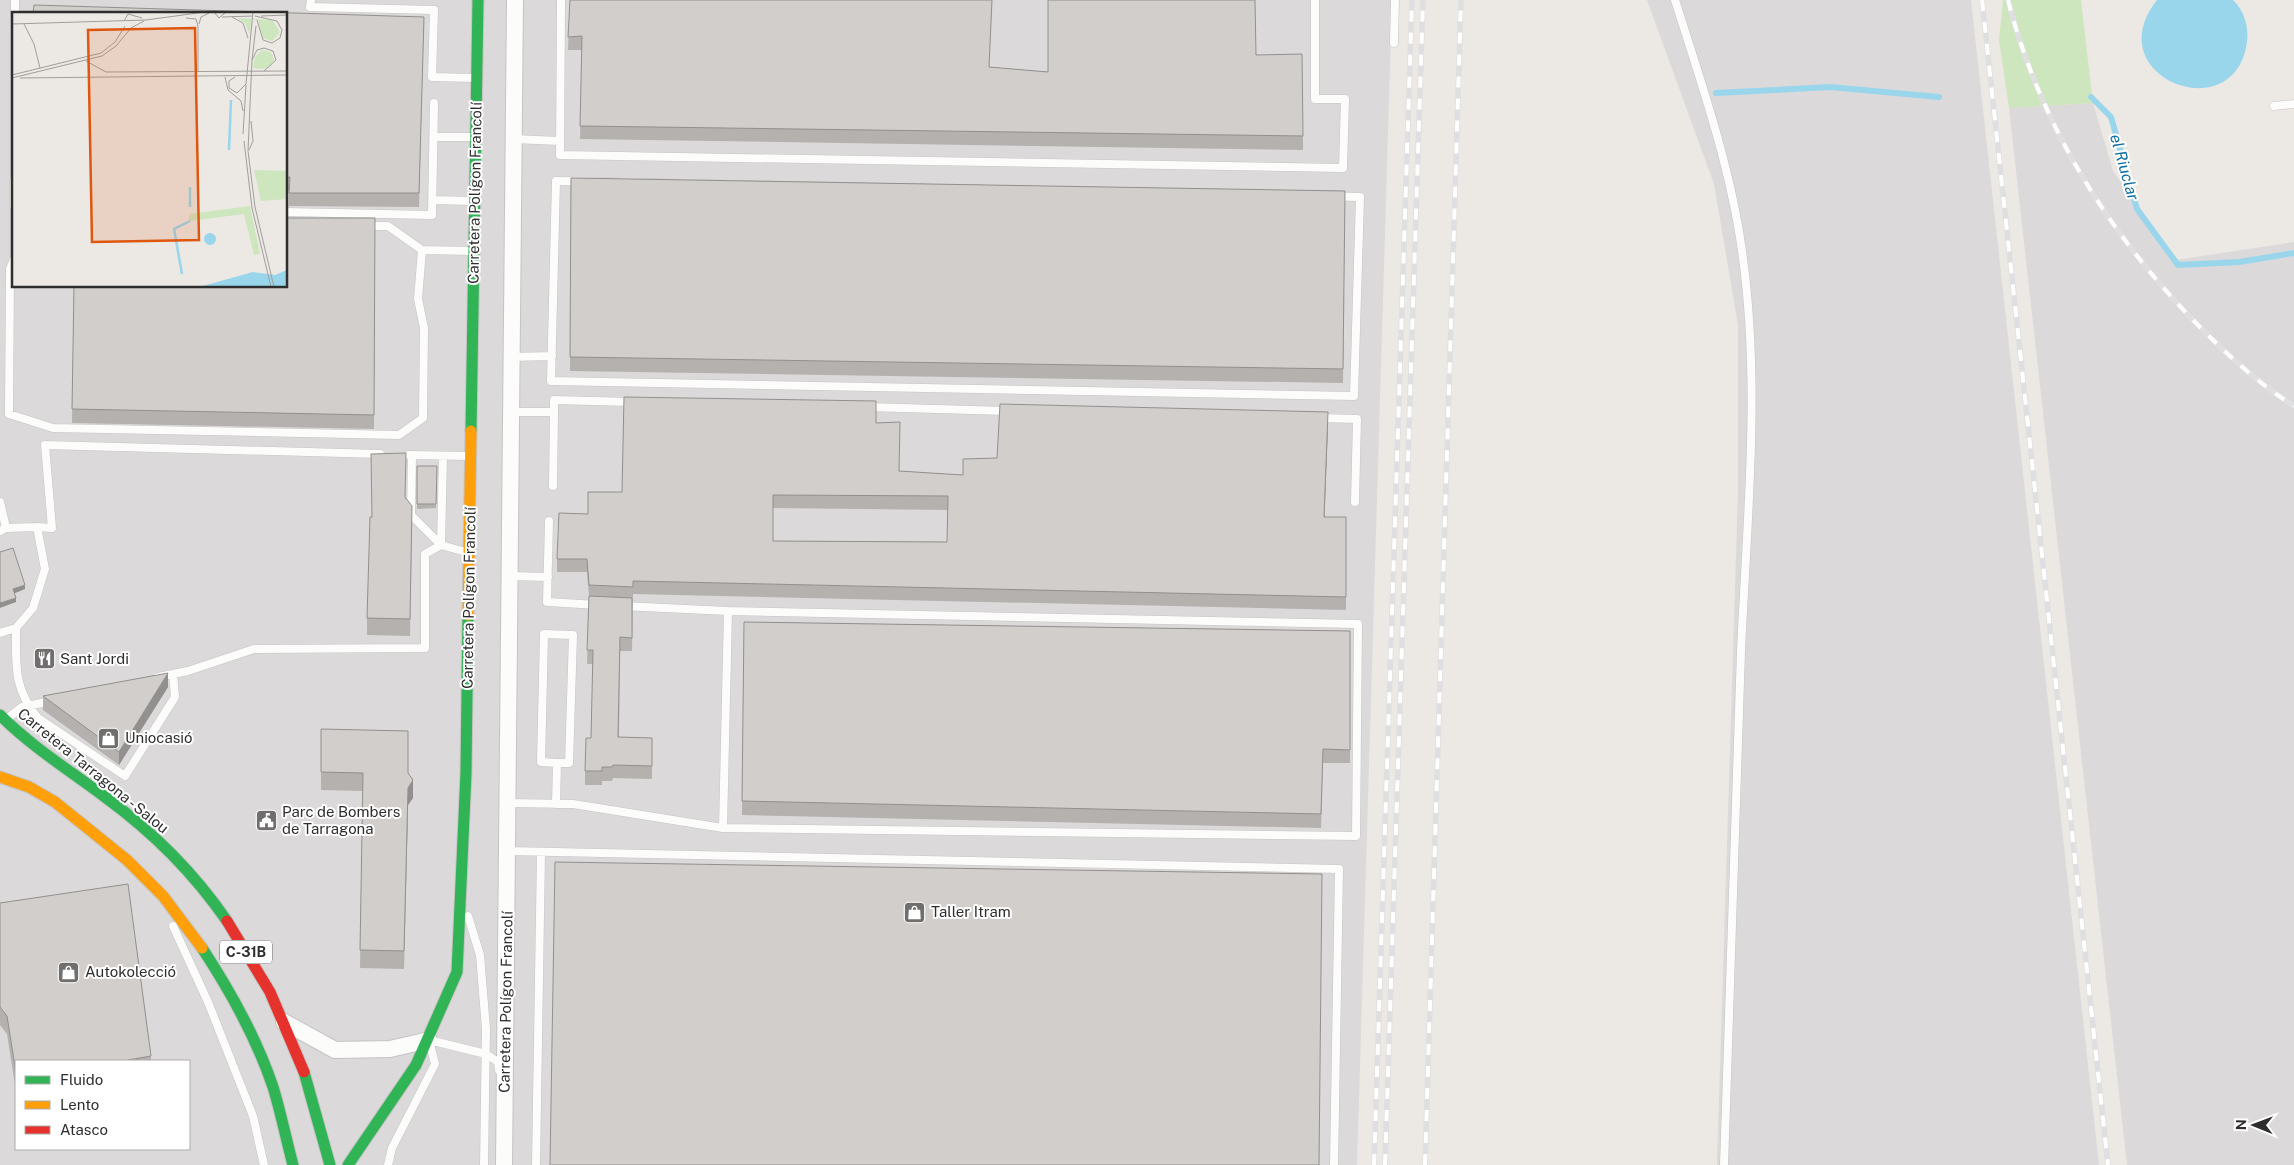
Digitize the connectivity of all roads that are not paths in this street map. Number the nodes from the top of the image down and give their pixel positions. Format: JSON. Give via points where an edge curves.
{"nodes":[{"id":1,"x":310,"y":0,"type":"edge"},
{"id":2,"x":478,"y":0,"type":"edge"},
{"id":3,"x":514,"y":0,"type":"edge"},
{"id":4,"x":561,"y":0,"type":"edge"},
{"id":5,"x":1315,"y":0,"type":"edge"},
{"id":6,"x":1395,"y":0,"type":"edge"},
{"id":7,"x":1675,"y":0,"type":"edge"},
{"id":8,"x":1394,"y":43,"type":"dead end"},
{"id":9,"x":477,"y":78,"type":"junction"},
{"id":10,"x":434,"y":103,"type":"dead end"},
{"id":11,"x":2294,"y":104,"type":"edge"},
{"id":12,"x":2274,"y":106,"type":"dead end"},
{"id":13,"x":434,"y":137,"type":"junction"},
{"id":14,"x":476,"y":137,"type":"junction"},
{"id":15,"x":513,"y":140,"type":"junction"},
{"id":16,"x":560,"y":141,"type":"junction"},
{"id":17,"x":433,"y":200,"type":"junction"},
{"id":18,"x":476,"y":202,"type":"junction"},
{"id":19,"x":288,"y":212,"type":"edge"},
{"id":20,"x":361,"y":226,"type":"edge"},
{"id":21,"x":422,"y":250,"type":"junction"},
{"id":22,"x":475,"y":251,"type":"junction"},
{"id":23,"x":12,"y":264,"type":"edge"},
{"id":24,"x":552,"y":356,"type":"junction"},
{"id":25,"x":510,"y":358,"type":"junction"},
{"id":26,"x":643,"y":402,"type":"edge"},
{"id":27,"x":862,"y":407,"type":"edge"},
{"id":28,"x":1020,"y":411,"type":"edge"},
{"id":29,"x":510,"y":412,"type":"junction"},
{"id":30,"x":554,"y":412,"type":"junction"},
{"id":31,"x":1308,"y":418,"type":"edge"},
{"id":32,"x":393,"y":454,"type":"edge"},
{"id":33,"x":402,"y":455,"type":"edge"},
{"id":34,"x":412,"y":455,"type":"junction"},
{"id":35,"x":443,"y":456,"type":"junction"},
{"id":36,"x":471,"y":456,"type":"junction"},
{"id":37,"x":553,"y":486,"type":"dead end"},
{"id":38,"x":0,"y":502,"type":"edge"},
{"id":39,"x":1355,"y":502,"type":"dead end"},
{"id":40,"x":549,"y":521,"type":"dead end"},
{"id":41,"x":37,"y":527,"type":"junction"},
{"id":42,"x":3,"y":530,"type":"edge"},
{"id":43,"x":441,"y":545,"type":"junction"},
{"id":44,"x":469,"y":553,"type":"junction"},
{"id":45,"x":509,"y":576,"type":"junction"},
{"id":46,"x":548,"y":577,"type":"junction"},
{"id":47,"x":604,"y":605,"type":"edge"},
{"id":48,"x":614,"y":606,"type":"edge"},
{"id":49,"x":728,"y":611,"type":"junction"},
{"id":50,"x":16,"y":628,"type":"junction"},
{"id":51,"x":0,"y":633,"type":"edge"},
{"id":52,"x":173,"y":674,"type":"junction"},
{"id":53,"x":154,"y":678,"type":"edge"},
{"id":54,"x":57,"y":700,"type":"edge"},
{"id":55,"x":28,"y":706,"type":"junction"},
{"id":56,"x":3,"y":718,"type":"edge"},
{"id":57,"x":557,"y":763,"type":"junction"},
{"id":58,"x":0,"y":778,"type":"edge"},
{"id":59,"x":508,"y":803,"type":"junction"},
{"id":60,"x":556,"y":804,"type":"junction"},
{"id":61,"x":723,"y":828,"type":"junction"},
{"id":62,"x":508,"y":851,"type":"junction"},
{"id":63,"x":541,"y":852,"type":"junction"},
{"id":64,"x":158,"y":892,"type":"junction"},
{"id":65,"x":461,"y":893,"type":"junction"},
{"id":66,"x":284,"y":1022,"type":"junction"},
{"id":67,"x":429,"y":1040,"type":"junction"},
{"id":68,"x":486,"y":1054,"type":"junction"},
{"id":69,"x":504,"y":1102,"type":"junction"},
{"id":70,"x":264,"y":1165,"type":"edge"},
{"id":71,"x":293,"y":1165,"type":"edge"},
{"id":72,"x":330,"y":1165,"type":"edge"},
{"id":73,"x":348,"y":1165,"type":"edge"},
{"id":74,"x":388,"y":1165,"type":"edge"},
{"id":75,"x":484,"y":1165,"type":"edge"},
{"id":76,"x":504,"y":1165,"type":"edge"},
{"id":77,"x":536,"y":1165,"type":"edge"},
{"id":78,"x":1334,"y":1165,"type":"edge"},
{"id":79,"x":1724,"y":1165,"type":"edge"}],
"edges":[{"from":1,"to":9,"type":"lane","via":[[310,7],[434,10],[432,76]]},
{"from":2,"to":9,"type":"street","name":"Carretera Polígon Francolí"},
{"from":3,"to":15,"type":"street","name":"Carretera Polígon Francolí"},
{"from":4,"to":16,"type":"lane"},
{"from":5,"to":16,"type":"lane","via":[[1315,99],[1345,100],[1342,168],[560,155]]},
{"from":6,"to":8,"type":"lane"},
{"from":7,"to":79,"type":"lane","via":[[1728,174],[1742,249],[1751,330],[1752,410]]},
{"from":9,"to":14,"type":"street","name":"Carretera Polígon Francolí"},
{"from":10,"to":13,"type":"lane"},
{"from":11,"to":12,"type":"lane"},
{"from":13,"to":14,"type":"lane"},
{"from":13,"to":17,"type":"lane"},
{"from":14,"to":18,"type":"street","name":"Carretera Polígon Francolí"},
{"from":15,"to":16,"type":"lane"},
{"from":15,"to":25,"type":"street","name":"Carretera Polígon Francolí"},
{"from":17,"to":18,"type":"lane"},
{"from":17,"to":19,"type":"lane","via":[[432,215]]},
{"from":18,"to":22,"type":"street","name":"Carretera Polígon Francolí"},
{"from":20,"to":21,"type":"lane","via":[[388,226]]},
{"from":21,"to":22,"type":"lane"},
{"from":21,"to":23,"type":"lane","via":[[418,299],[424,328],[422,418],[399,435],[53,428],[8,414]]},
{"from":22,"to":36,"type":"street","name":"Carretera Polígon Francolí"},
{"from":24,"to":24,"type":"lane","via":[[556,181],[1360,197],[1354,396],[551,381]]},
{"from":24,"to":25,"type":"lane"},
{"from":25,"to":29,"type":"street","name":"Carretera Polígon Francolí"},
{"from":26,"to":30,"type":"lane","via":[[554,400]]},
{"from":27,"to":28,"type":"lane"},
{"from":29,"to":30,"type":"lane"},
{"from":29,"to":45,"type":"street","name":"Carretera Polígon Francolí"},
{"from":30,"to":37,"type":"lane"},
{"from":31,"to":39,"type":"lane","via":[[1357,419]]},
{"from":32,"to":41,"type":"lane","via":[[45,445],[52,528]]},
{"from":33,"to":34,"type":"lane"},
{"from":34,"to":35,"type":"lane"},
{"from":34,"to":43,"type":"lane","via":[[411,515]]},
{"from":35,"to":36,"type":"lane"},
{"from":35,"to":43,"type":"lane"},
{"from":36,"to":44,"type":"street","name":"Carretera Polígon Francolí"},
{"from":38,"to":42,"type":"lane"},
{"from":40,"to":46,"type":"lane"},
{"from":41,"to":42,"type":"lane"},
{"from":41,"to":50,"type":"lane","via":[[45,570],[33,608]]},
{"from":43,"to":44,"type":"lane"},
{"from":43,"to":52,"type":"lane","via":[[425,554],[425,648],[254,649]]},
{"from":44,"to":65,"type":"street","name":"Carretera Polígon Francolí"},
{"from":45,"to":46,"type":"lane"},
{"from":45,"to":59,"type":"street","name":"Carretera Polígon Francolí"},
{"from":46,"to":47,"type":"lane","via":[[547,602]]},
{"from":48,"to":49,"type":"lane"},
{"from":49,"to":61,"type":"lane"},
{"from":49,"to":61,"type":"lane","via":[[1358,624],[1356,836]]},
{"from":50,"to":51,"type":"lane"},
{"from":50,"to":55,"type":"lane","via":[[16,676]]},
{"from":52,"to":53,"type":"lane"},
{"from":52,"to":55,"type":"lane","via":[[175,697],[125,776],[38,718]]},
{"from":54,"to":55,"type":"lane"},
{"from":55,"to":56,"type":"lane"},
{"from":56,"to":66,"type":"street","name":"Carretera Tarragona - Salou","number":"C-31B","via":[[28,741],[120,809],[179,860],[248,954]]},
{"from":57,"to":57,"type":"lane","via":[[540,762],[544,634],[573,635],[569,763]]},
{"from":57,"to":60,"type":"lane"},
{"from":58,"to":64,"type":"street","number":"C-31B","via":[[40,791],[69,811],[142,873]]},
{"from":59,"to":60,"type":"lane"},
{"from":59,"to":62,"type":"street","name":"Carretera Polígon Francolí"},
{"from":60,"to":61,"type":"lane"},
{"from":62,"to":63,"type":"lane"},
{"from":62,"to":69,"type":"street","name":"Carretera Polígon Francolí"},
{"from":63,"to":77,"type":"lane"},
{"from":63,"to":78,"type":"lane","via":[[1339,869]]},
{"from":64,"to":70,"type":"lane","via":[[208,1002],[250,1107]]},
{"from":64,"to":71,"type":"street","number":"C-31B","via":[[203,948],[250,1031],[273,1088]]},
{"from":65,"to":67,"type":"street","name":"Carretera Polígon Francolí","via":[[458,972]]},
{"from":65,"to":68,"type":"lane","via":[[480,955]]},
{"from":66,"to":67,"type":"street","via":[[335,1050],[390,1049]]},
{"from":66,"to":72,"type":"street","name":"Carretera Tarragona - Salou","number":"C-31B","via":[[306,1076]]},
{"from":67,"to":68,"type":"lane"},
{"from":67,"to":73,"type":"street","name":"Carretera Polígon Francolí","via":[[416,1065]]},
{"from":67,"to":74,"type":"lane","via":[[435,1064],[392,1148]]},
{"from":68,"to":69,"type":"lane","via":[[498,1062]]},
{"from":68,"to":75,"type":"lane"},
{"from":69,"to":76,"type":"street","name":"Carretera Polígon Francolí"}]}
